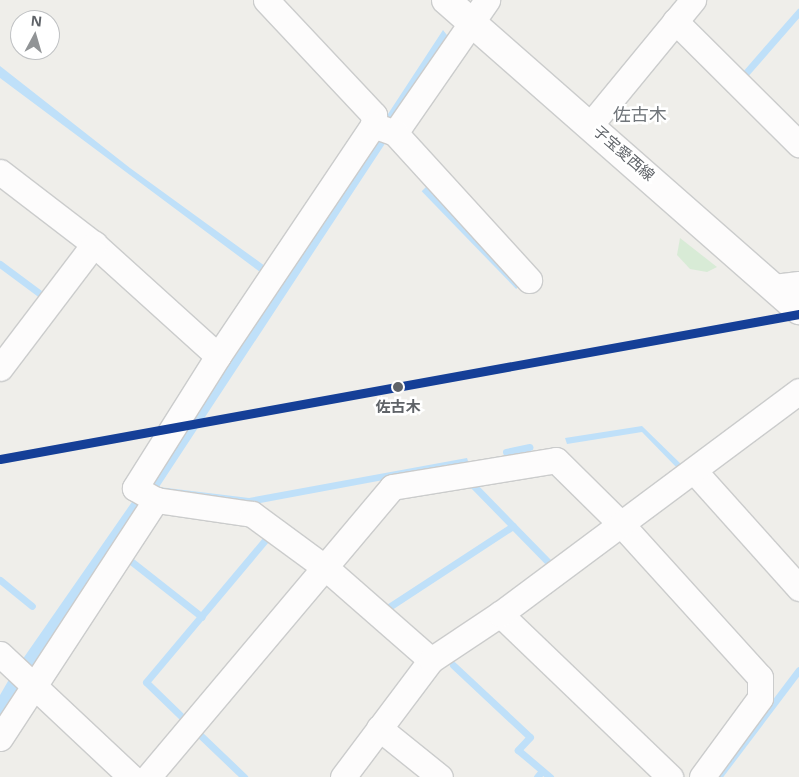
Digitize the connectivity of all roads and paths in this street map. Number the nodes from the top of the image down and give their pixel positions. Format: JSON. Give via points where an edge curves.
{"nodes":[{"id":1,"x":266,"y":0,"type":"edge"},
{"id":2,"x":446,"y":0,"type":"edge"},
{"id":3,"x":487,"y":0,"type":"edge"},
{"id":4,"x":693,"y":0,"type":"edge"},
{"id":5,"x":675,"y":21,"type":"junction"},
{"id":6,"x":472,"y":23,"type":"junction"},
{"id":7,"x":592,"y":124,"type":"junction"},
{"id":8,"x":384,"y":129,"type":"junction"},
{"id":9,"x":796,"y":135,"type":"edge"},
{"id":10,"x":0,"y":172,"type":"edge"},
{"id":11,"x":94,"y":244,"type":"junction"},
{"id":12,"x":529,"y":280,"type":"dead end"},
{"id":13,"x":787,"y":285,"type":"edge"},
{"id":14,"x":799,"y":310,"type":"edge"},
{"id":15,"x":3,"y":356,"type":"edge"},
{"id":16,"x":218,"y":356,"type":"junction"},
{"id":17,"x":799,"y":391,"type":"edge"},
{"id":18,"x":695,"y":472,"type":"junction"},
{"id":19,"x":148,"y":495,"type":"junction"},
{"id":20,"x":622,"y":525,"type":"junction"},
{"id":21,"x":327,"y":569,"type":"junction"},
{"id":22,"x":799,"y":588,"type":"edge"},
{"id":23,"x":500,"y":614,"type":"junction"},
{"id":24,"x":431,"y":660,"type":"junction"},
{"id":25,"x":21,"y":670,"type":"edge"},
{"id":26,"x":379,"y":728,"type":"junction"},
{"id":27,"x":0,"y":738,"type":"edge"},
{"id":28,"x":131,"y":777,"type":"edge"},
{"id":29,"x":148,"y":777,"type":"edge"},
{"id":30,"x":343,"y":777,"type":"edge"},
{"id":31,"x":440,"y":777,"type":"edge"},
{"id":32,"x":670,"y":777,"type":"edge"},
{"id":33,"x":702,"y":777,"type":"edge"}],
"edges":[{"from":1,"to":8,"type":"street"},
{"from":2,"to":6,"type":"main road","name":"子宝愛西線"},
{"from":3,"to":6,"type":"street"},
{"from":4,"to":5,"type":"street"},
{"from":5,"to":7,"type":"street"},
{"from":5,"to":9,"type":"street"},
{"from":6,"to":7,"type":"main road","name":"子宝愛西線"},
{"from":6,"to":8,"type":"street"},
{"from":7,"to":13,"type":"main road","name":"子宝愛西線"},
{"from":8,"to":12,"type":"street"},
{"from":8,"to":16,"type":"street"},
{"from":10,"to":11,"type":"street"},
{"from":11,"to":15,"type":"street"},
{"from":11,"to":16,"type":"street"},
{"from":13,"to":14,"type":"main road","name":"子宝愛西線"},
{"from":16,"to":19,"type":"street"},
{"from":17,"to":18,"type":"street"},
{"from":18,"to":20,"type":"street"},
{"from":18,"to":22,"type":"street"},
{"from":19,"to":21,"type":"street","via":[[252,514]]},
{"from":19,"to":25,"type":"street"},
{"from":20,"to":21,"type":"street","via":[[556,460],[392,487]]},
{"from":20,"to":23,"type":"street"},
{"from":20,"to":33,"type":"street","via":[[760,677],[760,698]]},
{"from":21,"to":24,"type":"street"},
{"from":21,"to":29,"type":"street"},
{"from":23,"to":24,"type":"street"},
{"from":23,"to":32,"type":"street"},
{"from":24,"to":26,"type":"street"},
{"from":25,"to":27,"type":"street"},
{"from":25,"to":28,"type":"street"},
{"from":26,"to":30,"type":"street"},
{"from":26,"to":31,"type":"street"}]}
